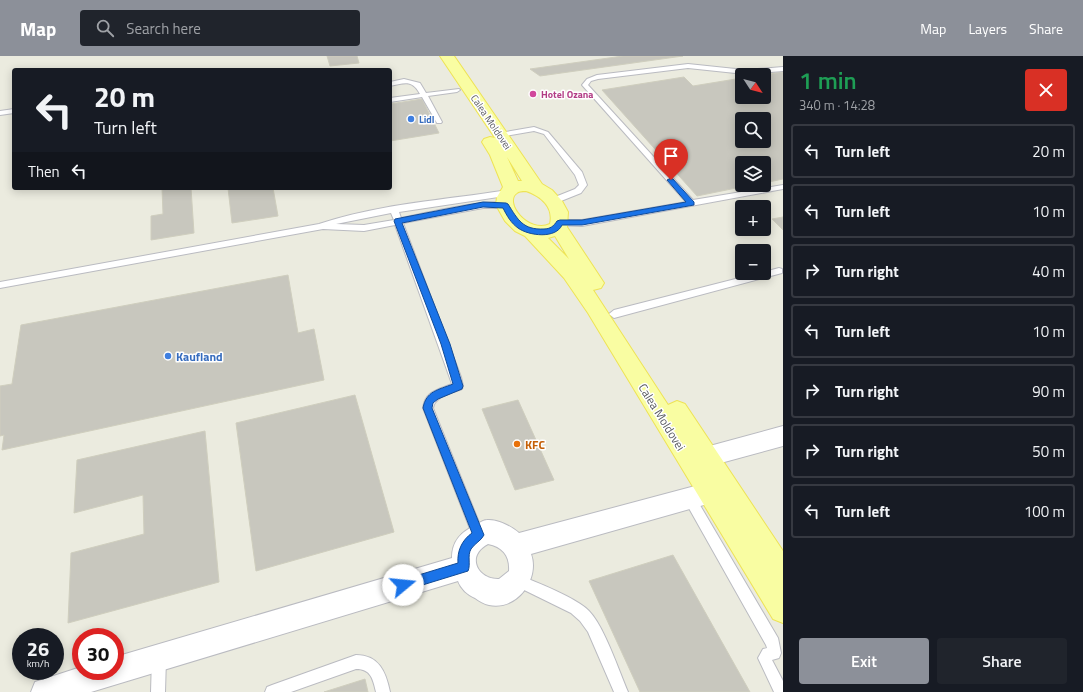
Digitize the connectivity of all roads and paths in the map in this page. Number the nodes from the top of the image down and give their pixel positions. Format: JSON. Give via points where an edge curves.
{"nodes":[{"id":1,"x":435,"y":56,"type":"edge"},
{"id":2,"x":447,"y":56,"type":"edge"},
{"id":3,"x":783,"y":69,"type":"edge"},
{"id":4,"x":392,"y":84,"type":"edge"},
{"id":5,"x":457,"y":90,"type":"junction"},
{"id":6,"x":424,"y":95,"type":"junction"},
{"id":7,"x":392,"y":100,"type":"edge"},
{"id":8,"x":12,"y":111,"type":"edge"},
{"id":9,"x":0,"y":113,"type":"edge"},
{"id":10,"x":439,"y":122,"type":"dead end"},
{"id":11,"x":500,"y":135,"type":"junction"},
{"id":12,"x":535,"y":187,"type":"junction"},
{"id":13,"x":783,"y":187,"type":"edge"},
{"id":14,"x":508,"y":195,"type":"junction"},
{"id":15,"x":553,"y":201,"type":"junction"},
{"id":16,"x":691,"y":203,"type":"junction"},
{"id":17,"x":394,"y":210,"type":"junction"},
{"id":18,"x":398,"y":221,"type":"junction"},
{"id":19,"x":559,"y":225,"type":"junction"},
{"id":20,"x":320,"y":227,"type":"junction"},
{"id":21,"x":532,"y":232,"type":"junction"},
{"id":22,"x":779,"y":271,"type":"dead end"},
{"id":23,"x":0,"y":285,"type":"edge"},
{"id":24,"x":614,"y":314,"type":"junction"},
{"id":25,"x":783,"y":436,"type":"edge"},
{"id":26,"x":706,"y":457,"type":"junction"},
{"id":27,"x":700,"y":496,"type":"junction"},
{"id":28,"x":478,"y":535,"type":"junction"},
{"id":29,"x":515,"y":546,"type":"junction"},
{"id":30,"x":464,"y":567,"type":"junction"},
{"id":31,"x":783,"y":575,"type":"edge"},
{"id":32,"x":518,"y":581,"type":"junction"},
{"id":33,"x":783,"y":609,"type":"edge"},
{"id":34,"x":159,"y":658,"type":"junction"},
{"id":35,"x":45,"y":692,"type":"edge"},
{"id":36,"x":158,"y":692,"type":"edge"},
{"id":37,"x":272,"y":692,"type":"edge"},
{"id":38,"x":383,"y":692,"type":"edge"},
{"id":39,"x":621,"y":692,"type":"edge"},
{"id":40,"x":781,"y":692,"type":"edge"}],
"edges":[{"from":1,"to":5,"type":"main road","name":"Calea Moldovei"},
{"from":2,"to":11,"type":"main road","name":"Calea Moldovei"},
{"from":3,"to":16,"type":"lane","via":[[745,72],[688,66],[588,80],[585,85]]},
{"from":4,"to":6,"type":"lane","via":[[413,81],[418,84]]},
{"from":5,"to":6,"type":"lane"},
{"from":5,"to":14,"type":"main road","name":"Calea Moldovei","via":[[498,155]]},
{"from":6,"to":7,"type":"lane"},
{"from":6,"to":10,"type":"lane"},
{"from":8,"to":9,"type":"lane"},
{"from":11,"to":12,"type":"main road","name":"Calea Moldovei"},
{"from":11,"to":15,"type":"lane","via":[[534,129],[546,133],[552,140],[579,174],[583,185],[578,191]]},
{"from":12,"to":14,"type":"main road","via":[[519,186]]},
{"from":12,"to":15,"type":"main road"},
{"from":13,"to":16,"type":"lane"},
{"from":14,"to":17,"type":"lane"},
{"from":14,"to":18,"type":"lane","via":[[483,205]]},
{"from":14,"to":21,"type":"main road","via":[[513,219],[522,228]]},
{"from":15,"to":19,"type":"main road","via":[[558,210]]},
{"from":16,"to":19,"type":"lane"},
{"from":17,"to":18,"type":"lane"},
{"from":17,"to":20,"type":"lane","via":[[341,220]]},
{"from":18,"to":20,"type":"lane","via":[[364,228]]},
{"from":18,"to":28,"type":"lane","via":[[445,344],[458,386],[434,396],[429,401],[428,408]]},
{"from":19,"to":21,"type":"main road","via":[[548,232]]},
{"from":19,"to":24,"type":"main road","name":"Calea Moldovei"},
{"from":20,"to":23,"type":"lane"},
{"from":21,"to":27,"type":"main road","name":"Calea Moldovei","via":[[570,273],[595,308]]},
{"from":22,"to":24,"type":"lane"},
{"from":24,"to":26,"type":"main road","name":"Calea Moldovei"},
{"from":25,"to":26,"type":"street"},
{"from":26,"to":31,"type":"main road","name":"Calea Moldovei"},
{"from":27,"to":29,"type":"street"},
{"from":27,"to":33,"type":"main road","name":"Calea Moldovei"},
{"from":27,"to":40,"type":"lane","via":[[773,643],[774,653],[768,654],[765,658]]},
{"from":28,"to":29,"type":"street","via":[[487,532],[497,533],[506,537]]},
{"from":28,"to":30,"type":"street","via":[[466,548],[463,557]]},
{"from":29,"to":32,"type":"street","via":[[522,562],[522,572]]},
{"from":30,"to":32,"type":"street","via":[[474,584],[493,593],[512,588]]},
{"from":30,"to":34,"type":"street"},
{"from":32,"to":39,"type":"lane","via":[[576,608],[585,616],[593,627]]},
{"from":34,"to":35,"type":"street"},
{"from":34,"to":36,"type":"lane"},
{"from":37,"to":38,"type":"lane","via":[[363,661],[371,664],[376,670]]}]}
